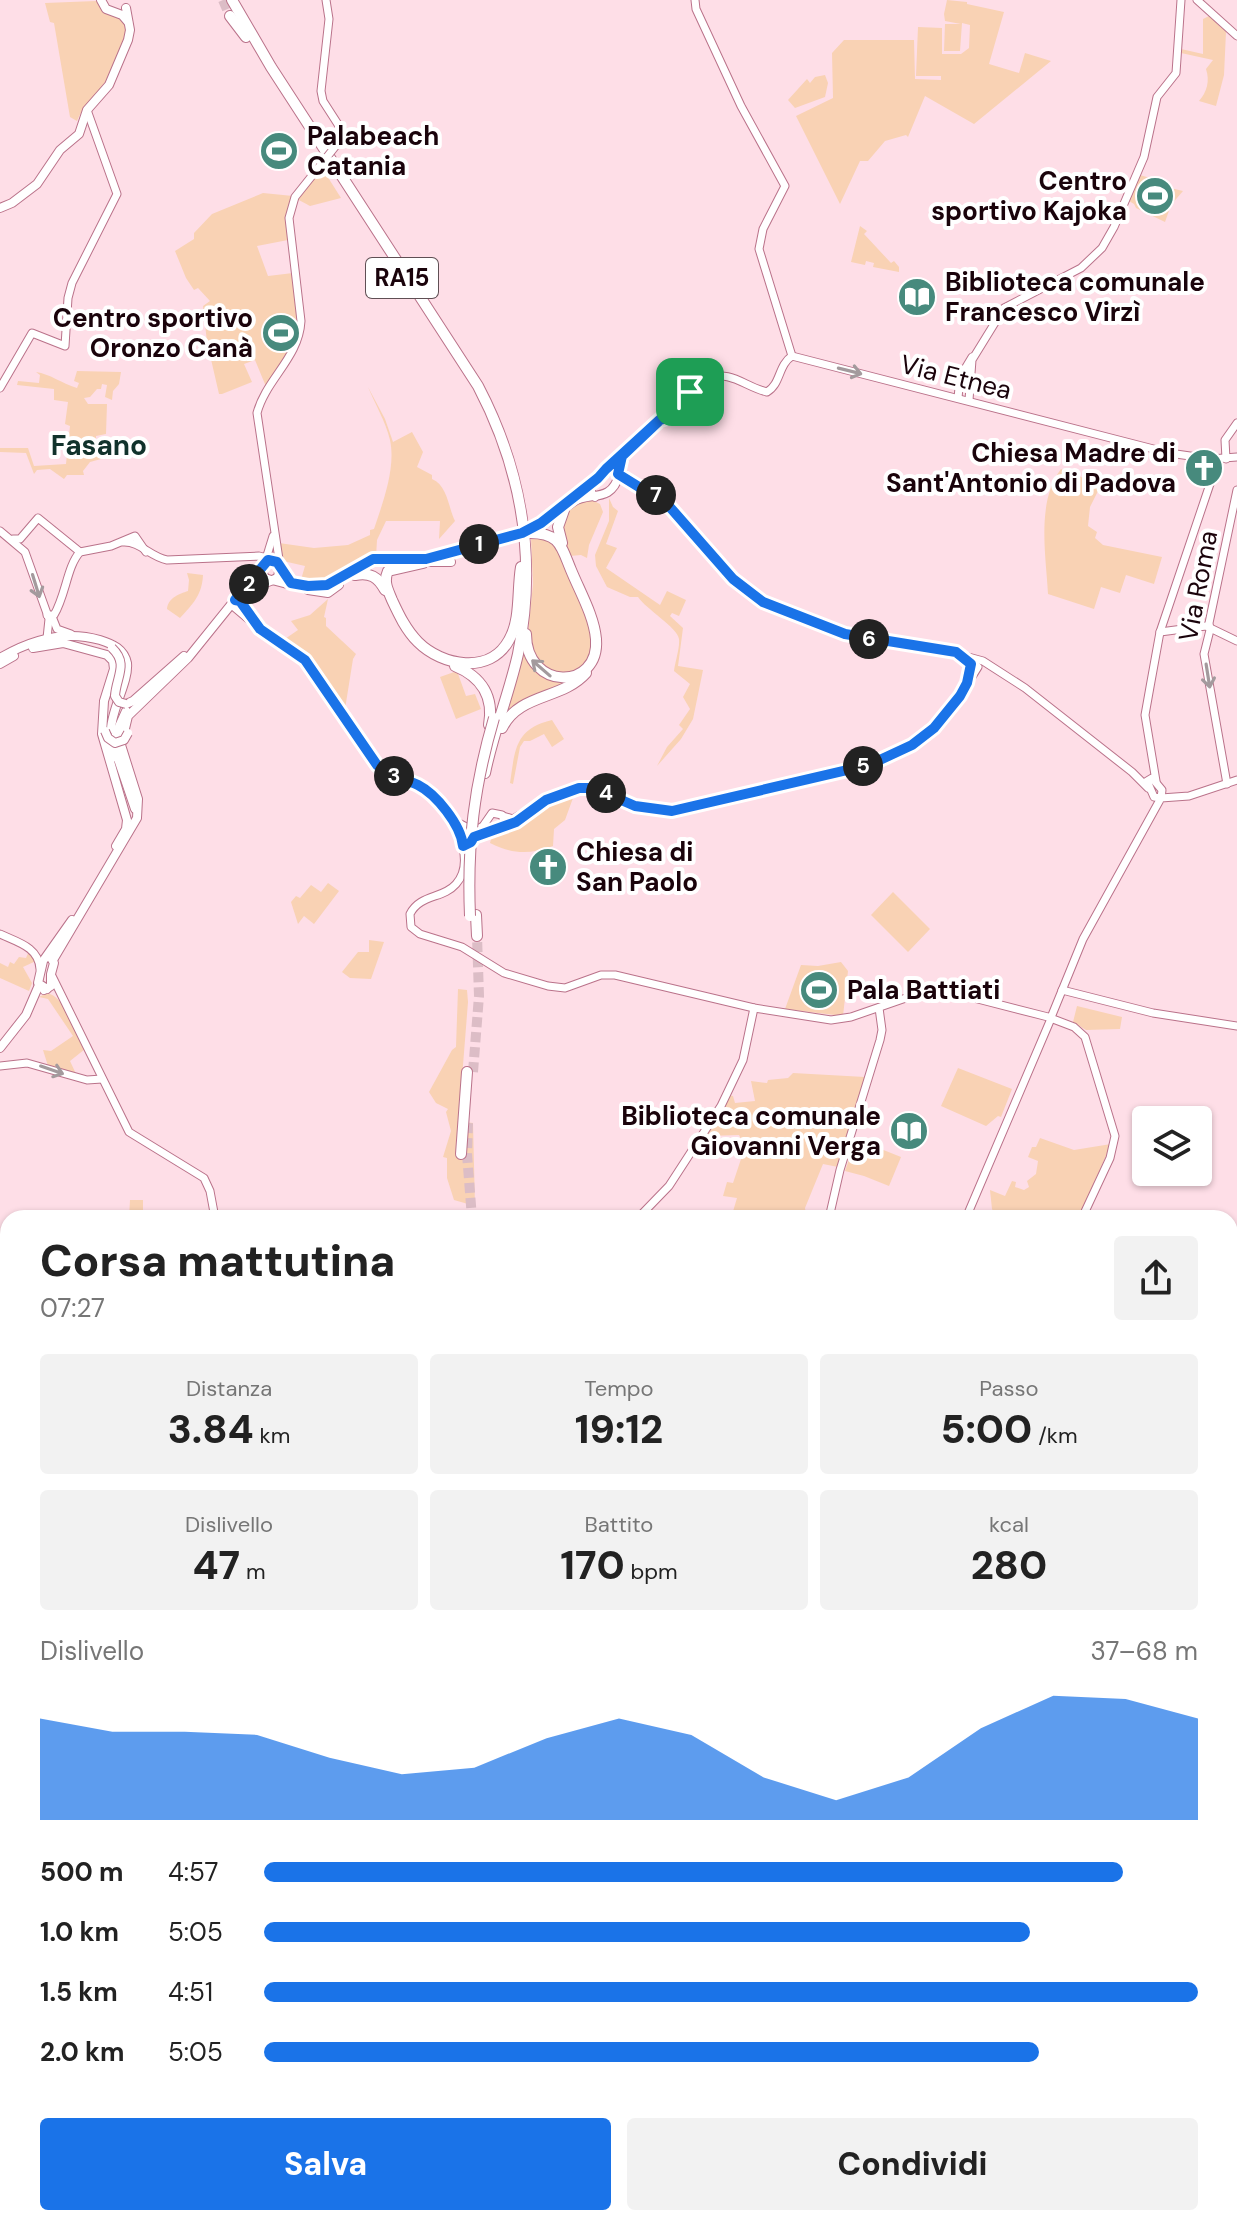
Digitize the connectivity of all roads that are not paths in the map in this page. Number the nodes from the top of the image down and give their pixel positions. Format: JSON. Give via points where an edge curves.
{"nodes":[{"id":1,"x":101,"y":0,"type":"edge"},
{"id":2,"x":235,"y":0,"type":"edge"},
{"id":3,"x":326,"y":0,"type":"edge"},
{"id":4,"x":695,"y":0,"type":"edge"},
{"id":5,"x":1196,"y":0,"type":"edge"},
{"id":6,"x":1182,"y":2,"type":"edge"},
{"id":7,"x":128,"y":4,"type":"edge"},
{"id":8,"x":116,"y":13,"type":"junction"},
{"id":9,"x":235,"y":16,"type":"junction"},
{"id":10,"x":130,"y":26,"type":"junction"},
{"id":11,"x":1237,"y":36,"type":"edge"},
{"id":12,"x":87,"y":110,"type":"junction"},
{"id":13,"x":0,"y":208,"type":"edge"},
{"id":14,"x":790,"y":351,"type":"junction"},
{"id":15,"x":976,"y":353,"type":"junction"},
{"id":16,"x":0,"y":388,"type":"edge"},
{"id":17,"x":958,"y":398,"type":"junction"},
{"id":18,"x":969,"y":400,"type":"junction"},
{"id":19,"x":686,"y":407,"type":"junction"},
{"id":20,"x":660,"y":420,"type":"junction"},
{"id":21,"x":1237,"y":423,"type":"edge"},
{"id":22,"x":628,"y":450,"type":"junction"},
{"id":23,"x":1195,"y":457,"type":"junction"},
{"id":24,"x":1237,"y":457,"type":"edge"},
{"id":25,"x":1226,"y":459,"type":"junction"},
{"id":26,"x":618,"y":474,"type":"junction"},
{"id":27,"x":600,"y":476,"type":"junction"},
{"id":28,"x":613,"y":485,"type":"junction"},
{"id":29,"x":640,"y":487,"type":"junction"},
{"id":30,"x":1237,"y":490,"type":"edge"},
{"id":31,"x":595,"y":497,"type":"junction"},
{"id":32,"x":564,"y":510,"type":"junction"},
{"id":33,"x":28,"y":530,"type":"junction"},
{"id":34,"x":0,"y":531,"type":"edge"},
{"id":35,"x":529,"y":535,"type":"junction"},
{"id":36,"x":11,"y":538,"type":"junction"},
{"id":37,"x":71,"y":543,"type":"junction"},
{"id":38,"x":274,"y":547,"type":"junction"},
{"id":39,"x":25,"y":552,"type":"junction"},
{"id":40,"x":80,"y":552,"type":"junction"},
{"id":41,"x":451,"y":556,"type":"junction"},
{"id":42,"x":265,"y":562,"type":"junction"},
{"id":43,"x":423,"y":563,"type":"junction"},
{"id":44,"x":280,"y":567,"type":"junction"},
{"id":45,"x":521,"y":567,"type":"junction"},
{"id":46,"x":71,"y":568,"type":"junction"},
{"id":47,"x":355,"y":575,"type":"junction"},
{"id":48,"x":271,"y":580,"type":"junction"},
{"id":49,"x":325,"y":590,"type":"junction"},
{"id":50,"x":236,"y":604,"type":"junction"},
{"id":51,"x":50,"y":615,"type":"junction"},
{"id":52,"x":51,"y":626,"type":"junction"},
{"id":53,"x":1209,"y":627,"type":"junction"},
{"id":54,"x":1160,"y":632,"type":"junction"},
{"id":55,"x":74,"y":635,"type":"junction"},
{"id":56,"x":47,"y":638,"type":"junction"},
{"id":57,"x":1237,"y":641,"type":"edge"},
{"id":58,"x":33,"y":648,"type":"junction"},
{"id":59,"x":111,"y":650,"type":"junction"},
{"id":60,"x":190,"y":653,"type":"junction"},
{"id":61,"x":0,"y":658,"type":"edge"},
{"id":62,"x":0,"y":664,"type":"edge"},
{"id":63,"x":977,"y":664,"type":"junction"},
{"id":64,"x":497,"y":718,"type":"junction"},
{"id":65,"x":106,"y":732,"type":"junction"},
{"id":66,"x":113,"y":751,"type":"junction"},
{"id":67,"x":1237,"y":780,"type":"edge"},
{"id":68,"x":1227,"y":784,"type":"junction"},
{"id":69,"x":1151,"y":785,"type":"junction"},
{"id":70,"x":1162,"y":797,"type":"junction"},
{"id":71,"x":527,"y":813,"type":"junction"},
{"id":72,"x":1151,"y":813,"type":"junction"},
{"id":73,"x":447,"y":814,"type":"junction"},
{"id":74,"x":503,"y":816,"type":"junction"},
{"id":75,"x":487,"y":819,"type":"junction"},
{"id":76,"x":498,"y":828,"type":"junction"},
{"id":77,"x":472,"y":833,"type":"junction"},
{"id":78,"x":463,"y":841,"type":"junction"},
{"id":79,"x":119,"y":846,"type":"junction"},
{"id":80,"x":0,"y":934,"type":"edge"},
{"id":81,"x":474,"y":936,"type":"tunnel mouth"},
{"id":82,"x":51,"y":959,"type":"junction"},
{"id":83,"x":40,"y":969,"type":"junction"},
{"id":84,"x":51,"y":974,"type":"junction"},
{"id":85,"x":45,"y":988,"type":"junction"},
{"id":86,"x":1062,"y":990,"type":"junction"},
{"id":87,"x":62,"y":999,"type":"junction"},
{"id":88,"x":754,"y":1008,"type":"junction"},
{"id":89,"x":879,"y":1008,"type":"junction"},
{"id":90,"x":1051,"y":1018,"type":"junction"},
{"id":91,"x":1237,"y":1026,"type":"edge"},
{"id":92,"x":0,"y":1048,"type":"edge"},
{"id":93,"x":0,"y":1066,"type":"edge"},
{"id":94,"x":104,"y":1082,"type":"junction"},
{"id":95,"x":468,"y":1123,"type":"tunnel mouth"},
{"id":96,"x":461,"y":1154,"type":"dead end"},
{"id":97,"x":213,"y":1210,"type":"edge"},
{"id":98,"x":646,"y":1210,"type":"edge"},
{"id":99,"x":831,"y":1210,"type":"edge"},
{"id":100,"x":969,"y":1210,"type":"edge"},
{"id":101,"x":1086,"y":1210,"type":"edge"}],
"edges":[{"from":1,"to":8,"type":"main road"},
{"from":2,"to":9,"type":"highway","number":"RA15"},
{"from":3,"to":38,"type":"main road","bridge":true,"via":[[329,19],[321,91],[341,129],[338,143],[291,206],[288,224],[301,329],[257,413]]},
{"from":4,"to":14,"type":"main road","via":[[741,106],[785,186],[759,249]]},
{"from":5,"to":11,"type":"main road"},
{"from":6,"to":15,"type":"main road","via":[[1176,73],[1157,97],[1144,157],[1108,238],[1081,268],[1004,308]]},
{"from":7,"to":8,"type":"main road"},
{"from":7,"to":10,"type":"main road"},
{"from":8,"to":10,"type":"main road"},
{"from":9,"to":35,"type":"highway","number":"RA15","via":[[478,386],[503,439]]},
{"from":9,"to":45,"type":"highway","number":"RA15","via":[[478,398],[507,468]]},
{"from":10,"to":12,"type":"main road","via":[[111,81]]},
{"from":12,"to":13,"type":"main road","via":[[79,134],[60,150],[40,182]]},
{"from":12,"to":16,"type":"main road","via":[[117,191],[68,298],[65,346],[32,333]]},
{"from":14,"to":17,"type":"main road","name":"Via Etnea","one_way":true},
{"from":14,"to":19,"type":"main road","via":[[767,392],[721,375],[690,392]]},
{"from":15,"to":17,"type":"main road","via":[[961,373]]},
{"from":15,"to":18,"type":"main road"},
{"from":17,"to":18,"type":"main road","name":"Via Etnea"},
{"from":18,"to":23,"type":"main road","name":"Via Etnea"},
{"from":19,"to":20,"type":"main road"},
{"from":19,"to":20,"type":"main road"},
{"from":20,"to":22,"type":"main road"},
{"from":21,"to":25,"type":"main road","via":[[1227,436]]},
{"from":22,"to":26,"type":"main road"},
{"from":22,"to":27,"type":"main road"},
{"from":23,"to":25,"type":"main road","name":"Via Etnea"},
{"from":23,"to":54,"type":"main road","via":[[1191,472],[1210,484]]},
{"from":24,"to":25,"type":"main road","name":"Via Etnea"},
{"from":26,"to":27,"type":"main road","via":[[610,470]]},
{"from":26,"to":28,"type":"main road"},
{"from":26,"to":29,"type":"main road"},
{"from":27,"to":31,"type":"main road","via":[[590,488]]},
{"from":27,"to":35,"type":"main road"},
{"from":28,"to":29,"type":"main road"},
{"from":28,"to":31,"type":"main road"},
{"from":29,"to":63,"type":"main road","via":[[668,505],[733,579],[763,602],[845,634],[956,652]]},
{"from":30,"to":53,"type":"main road","name":"Via Roma"},
{"from":31,"to":32,"type":"main road","via":[[577,500]]},
{"from":32,"to":35,"type":"main road"},
{"from":32,"to":64,"type":"highway","via":[[558,530],[597,626],[598,653],[574,685]]},
{"from":33,"to":36,"type":"main road","via":[[19,540]]},
{"from":33,"to":37,"type":"main road","via":[[38,518]]},
{"from":33,"to":39,"type":"main road"},
{"from":34,"to":36,"type":"main road"},
{"from":35,"to":35,"type":"highway","one_way":true,"via":[[546,534],[559,543],[594,626],[594,656],[576,675],[548,675],[529,654]]},
{"from":35,"to":41,"type":"main road","bridge":true},
{"from":35,"to":64,"type":"highway","number":"RA15","via":[[522,627]]},
{"from":36,"to":39,"type":"main road"},
{"from":37,"to":40,"type":"main road"},
{"from":37,"to":46,"type":"main road"},
{"from":38,"to":42,"type":"main road"},
{"from":38,"to":44,"type":"main road"},
{"from":39,"to":51,"type":"main road","one_way":true},
{"from":40,"to":42,"type":"main road","via":[[135,542],[167,560],[259,556]]},
{"from":40,"to":46,"type":"main road"},
{"from":41,"to":43,"type":"main road"},
{"from":41,"to":49,"type":"main road","via":[[373,559]]},
{"from":42,"to":44,"type":"main road","via":[[273,560]]},
{"from":42,"to":48,"type":"main road","via":[[264,576]]},
{"from":42,"to":50,"type":"main road"},
{"from":43,"to":45,"type":"highway","via":[[388,571],[387,588],[419,643],[440,657],[465,664],[491,658],[509,640]]},
{"from":43,"to":47,"type":"main road","via":[[376,563]]},
{"from":44,"to":48,"type":"main road","via":[[278,577]]},
{"from":44,"to":49,"type":"main road","via":[[291,583]]},
{"from":45,"to":64,"type":"highway","number":"RA15","via":[[517,627]]},
{"from":46,"to":51,"type":"main road","via":[[67,588]]},
{"from":47,"to":49,"type":"main road"},
{"from":47,"to":64,"type":"highway","via":[[378,579],[403,628],[421,649],[480,681]]},
{"from":48,"to":49,"type":"main road"},
{"from":48,"to":50,"type":"main road","via":[[248,589]]},
{"from":50,"to":60,"type":"main road"},
{"from":50,"to":73,"type":"main road","via":[[254,624],[305,660],[377,765],[427,790]]},
{"from":51,"to":52,"type":"main road"},
{"from":52,"to":55,"type":"main road"},
{"from":52,"to":56,"type":"main road"},
{"from":53,"to":54,"type":"main road"},
{"from":53,"to":57,"type":"main road"},
{"from":53,"to":68,"type":"main road","name":"Via Roma","one_way":true,"via":[[1204,654]]},
{"from":54,"to":69,"type":"main road","via":[[1145,715]]},
{"from":55,"to":56,"type":"main road"},
{"from":55,"to":59,"type":"main road"},
{"from":55,"to":65,"type":"main road","via":[[111,643],[125,656],[127,671]]},
{"from":56,"to":61,"type":"main road"},
{"from":58,"to":59,"type":"main road","via":[[65,639]]},
{"from":58,"to":62,"type":"main road"},
{"from":58,"to":65,"type":"main road","via":[[63,643],[112,659],[104,701]]},
{"from":59,"to":60,"type":"main road","bridge":true,"via":[[122,667],[115,696],[126,704]]},
{"from":59,"to":65,"type":"main road","bridge":true,"via":[[118,666]]},
{"from":60,"to":65,"type":"main road","bridge":true,"via":[[171,682],[136,714],[124,740],[115,743]]},
{"from":60,"to":66,"type":"main road","via":[[126,711]]},
{"from":60,"to":79,"type":"main road","via":[[127,719],[121,745],[139,812]]},
{"from":63,"to":69,"type":"main road","via":[[996,669],[1025,688]]},
{"from":63,"to":71,"type":"main road","via":[[955,704],[934,728],[869,765],[683,810],[646,809],[586,787],[546,800]]},
{"from":64,"to":81,"type":"highway","number":"RA15","bridge":true,"via":[[483,770],[476,835]]},
{"from":65,"to":79,"type":"main road","via":[[127,820]]},
{"from":66,"to":79,"type":"main road","via":[[131,820]]},
{"from":66,"to":79,"type":"main road","via":[[135,810],[133,825]]},
{"from":67,"to":68,"type":"main road"},
{"from":68,"to":70,"type":"main road"},
{"from":69,"to":70,"type":"main road"},
{"from":69,"to":70,"type":"main road","via":[[1156,798]]},
{"from":69,"to":72,"type":"main road"},
{"from":70,"to":72,"type":"main road"},
{"from":71,"to":74,"type":"main road","via":[[513,819]]},
{"from":71,"to":76,"type":"main road"},
{"from":72,"to":86,"type":"main road","via":[[1083,939]]},
{"from":73,"to":77,"type":"main road"},
{"from":73,"to":78,"type":"main road"},
{"from":74,"to":75,"type":"main road","via":[[493,812]]},
{"from":74,"to":76,"type":"main road"},
{"from":75,"to":76,"type":"main road","via":[[490,827]]},
{"from":75,"to":77,"type":"main road"},
{"from":76,"to":77,"type":"main road"},
{"from":77,"to":78,"type":"main road","via":[[471,842]]},
{"from":78,"to":88,"type":"main road","via":[[458,882],[419,902],[410,915],[416,932],[460,946],[504,973],[555,988],[615,975]]},
{"from":79,"to":82,"type":"main road"},
{"from":80,"to":83,"type":"main road","via":[[35,952]]},
{"from":82,"to":83,"type":"main road"},
{"from":82,"to":84,"type":"main road"},
{"from":83,"to":85,"type":"main road","via":[[37,979]]},
{"from":84,"to":85,"type":"main road","via":[[51,986]]},
{"from":84,"to":87,"type":"main road"},
{"from":85,"to":87,"type":"main road"},
{"from":85,"to":92,"type":"main road"},
{"from":86,"to":90,"type":"main road"},
{"from":86,"to":91,"type":"main road"},
{"from":87,"to":94,"type":"main road"},
{"from":88,"to":89,"type":"main road","via":[[843,1020]]},
{"from":88,"to":98,"type":"main road","via":[[743,1060],[721,1106],[669,1186]]},
{"from":89,"to":90,"type":"main road","via":[[939,989]]},
{"from":89,"to":99,"type":"main road","via":[[880,1040]]},
{"from":90,"to":100,"type":"main road"},
{"from":90,"to":101,"type":"main road","via":[[1085,1037],[1114,1129],[1110,1158]]},
{"from":93,"to":94,"type":"main road","one_way":true,"via":[[27,1063]]},
{"from":94,"to":97,"type":"main road","via":[[129,1132],[206,1181]]},
{"from":95,"to":96,"type":"highway","via":[[470,1072]]}]}
